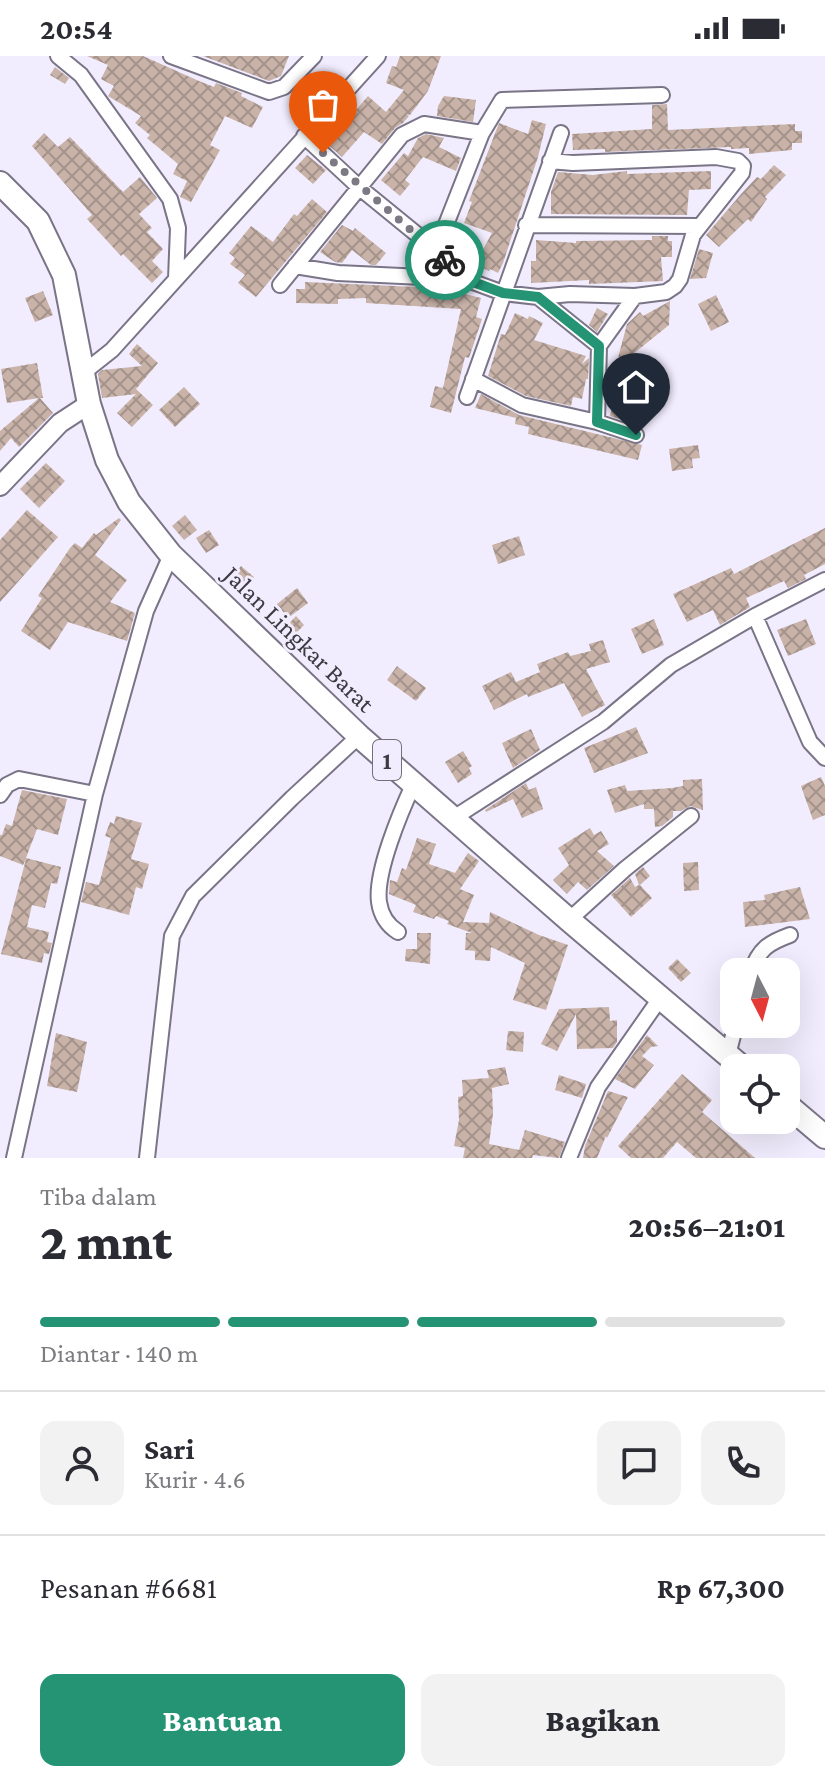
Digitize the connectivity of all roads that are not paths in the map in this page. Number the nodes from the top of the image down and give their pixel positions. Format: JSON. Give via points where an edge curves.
{"nodes":[{"id":1,"x":58,"y":56,"type":"edge"},
{"id":2,"x":171,"y":56,"type":"edge"},
{"id":3,"x":314,"y":56,"type":"edge"},
{"id":4,"x":371,"y":58,"type":"edge"},
{"id":5,"x":662,"y":95,"type":"dead end"},
{"id":6,"x":482,"y":133,"type":"junction"},
{"id":7,"x":561,"y":133,"type":"dead end"},
{"id":8,"x":304,"y":136,"type":"junction"},
{"id":9,"x":550,"y":161,"type":"junction"},
{"id":10,"x":360,"y":188,"type":"junction"},
{"id":11,"x":3,"y":194,"type":"edge"},
{"id":12,"x":526,"y":225,"type":"junction"},
{"id":13,"x":699,"y":226,"type":"junction"},
{"id":14,"x":436,"y":250,"type":"junction"},
{"id":15,"x":295,"y":266,"type":"junction"},
{"id":16,"x":176,"y":279,"type":"junction"},
{"id":17,"x":465,"y":279,"type":"junction"},
{"id":18,"x":280,"y":285,"type":"dead end"},
{"id":19,"x":503,"y":293,"type":"junction"},
{"id":20,"x":635,"y":296,"type":"junction"},
{"id":21,"x":538,"y":297,"type":"junction"},
{"id":22,"x":599,"y":346,"type":"junction"},
{"id":23,"x":83,"y":373,"type":"junction"},
{"id":24,"x":473,"y":379,"type":"junction"},
{"id":25,"x":467,"y":397,"type":"dead end"},
{"id":26,"x":89,"y":404,"type":"junction"},
{"id":27,"x":597,"y":422,"type":"junction"},
{"id":28,"x":636,"y":435,"type":"dead end"},
{"id":29,"x":0,"y":486,"type":"edge"},
{"id":30,"x":171,"y":555,"type":"junction"},
{"id":31,"x":825,"y":580,"type":"edge"},
{"id":32,"x":755,"y":616,"type":"junction"},
{"id":33,"x":359,"y":736,"type":"junction"},
{"id":34,"x":825,"y":758,"type":"edge"},
{"id":35,"x":414,"y":783,"type":"junction"},
{"id":36,"x":95,"y":794,"type":"junction"},
{"id":37,"x":0,"y":795,"type":"edge"},
{"id":38,"x":691,"y":816,"type":"dead end"},
{"id":39,"x":452,"y":819,"type":"junction"},
{"id":40,"x":569,"y":920,"type":"junction"},
{"id":41,"x":398,"y":932,"type":"dead end"},
{"id":42,"x":790,"y":935,"type":"dead end"},
{"id":43,"x":756,"y":958,"type":"edge"},
{"id":44,"x":661,"y":997,"type":"junction"},
{"id":45,"x":727,"y":1054,"type":"edge"},
{"id":46,"x":800,"y":1116,"type":"edge"},
{"id":47,"x":825,"y":1137,"type":"edge"},
{"id":48,"x":14,"y":1158,"type":"edge"},
{"id":49,"x":147,"y":1158,"type":"edge"},
{"id":50,"x":569,"y":1158,"type":"edge"}],
"edges":[{"from":1,"to":16,"type":"street","via":[[81,75],[170,199],[178,228]]},
{"from":2,"to":3,"type":"street","via":[[269,92],[284,87]]},
{"from":4,"to":8,"type":"street"},
{"from":5,"to":6,"type":"street","via":[[502,100]]},
{"from":6,"to":10,"type":"street","via":[[424,124],[413,128]]},
{"from":6,"to":14,"type":"street"},
{"from":7,"to":9,"type":"street"},
{"from":8,"to":10,"type":"street"},
{"from":8,"to":16,"type":"street"},
{"from":9,"to":12,"type":"street"},
{"from":9,"to":13,"type":"street","via":[[738,161],[742,173]]},
{"from":10,"to":14,"type":"street"},
{"from":10,"to":15,"type":"street"},
{"from":11,"to":23,"type":"highway","name":"Jalan Lingkar Barat","number":"1","via":[[38,221],[64,275]]},
{"from":12,"to":13,"type":"street"},
{"from":12,"to":19,"type":"street"},
{"from":13,"to":20,"type":"street","via":[[675,286]]},
{"from":14,"to":17,"type":"street"},
{"from":15,"to":17,"type":"street"},
{"from":15,"to":18,"type":"street"},
{"from":16,"to":23,"type":"street","via":[[112,350]]},
{"from":17,"to":19,"type":"street"},
{"from":19,"to":21,"type":"street"},
{"from":19,"to":24,"type":"street"},
{"from":20,"to":21,"type":"street"},
{"from":20,"to":22,"type":"street"},
{"from":21,"to":22,"type":"street"},
{"from":22,"to":27,"type":"street"},
{"from":23,"to":26,"type":"highway","name":"Jalan Lingkar Barat","number":"1"},
{"from":24,"to":25,"type":"street"},
{"from":24,"to":27,"type":"street","via":[[522,405]]},
{"from":26,"to":29,"type":"main road","via":[[60,423]]},
{"from":26,"to":30,"type":"highway","name":"Jalan Lingkar Barat","number":"1","via":[[107,460],[129,502]]},
{"from":27,"to":28,"type":"street"},
{"from":30,"to":33,"type":"highway","name":"Jalan Lingkar Barat","number":"1"},
{"from":30,"to":36,"type":"street","via":[[146,611]]},
{"from":31,"to":32,"type":"street"},
{"from":32,"to":34,"type":"street","via":[[810,742]]},
{"from":32,"to":39,"type":"street","via":[[671,665],[603,722]]},
{"from":33,"to":35,"type":"highway","name":"Jalan Lingkar Barat","number":"1"},
{"from":33,"to":49,"type":"street","via":[[193,896],[172,936]]},
{"from":35,"to":39,"type":"highway","name":"Jalan Lingkar Barat","number":"1"},
{"from":35,"to":41,"type":"street","via":[[399,817],[379,894],[383,916]]},
{"from":36,"to":37,"type":"street","via":[[19,779]]},
{"from":36,"to":48,"type":"street"},
{"from":38,"to":40,"type":"street"},
{"from":39,"to":40,"type":"highway","name":"Jalan Lingkar Barat","number":"1"},
{"from":40,"to":44,"type":"highway","name":"Jalan Lingkar Barat","number":"1"},
{"from":42,"to":43,"type":"street","via":[[767,943]]},
{"from":44,"to":45,"type":"highway","name":"Jalan Lingkar Barat","number":"1"},
{"from":44,"to":50,"type":"street","via":[[598,1087]]},
{"from":46,"to":47,"type":"highway"}]}
